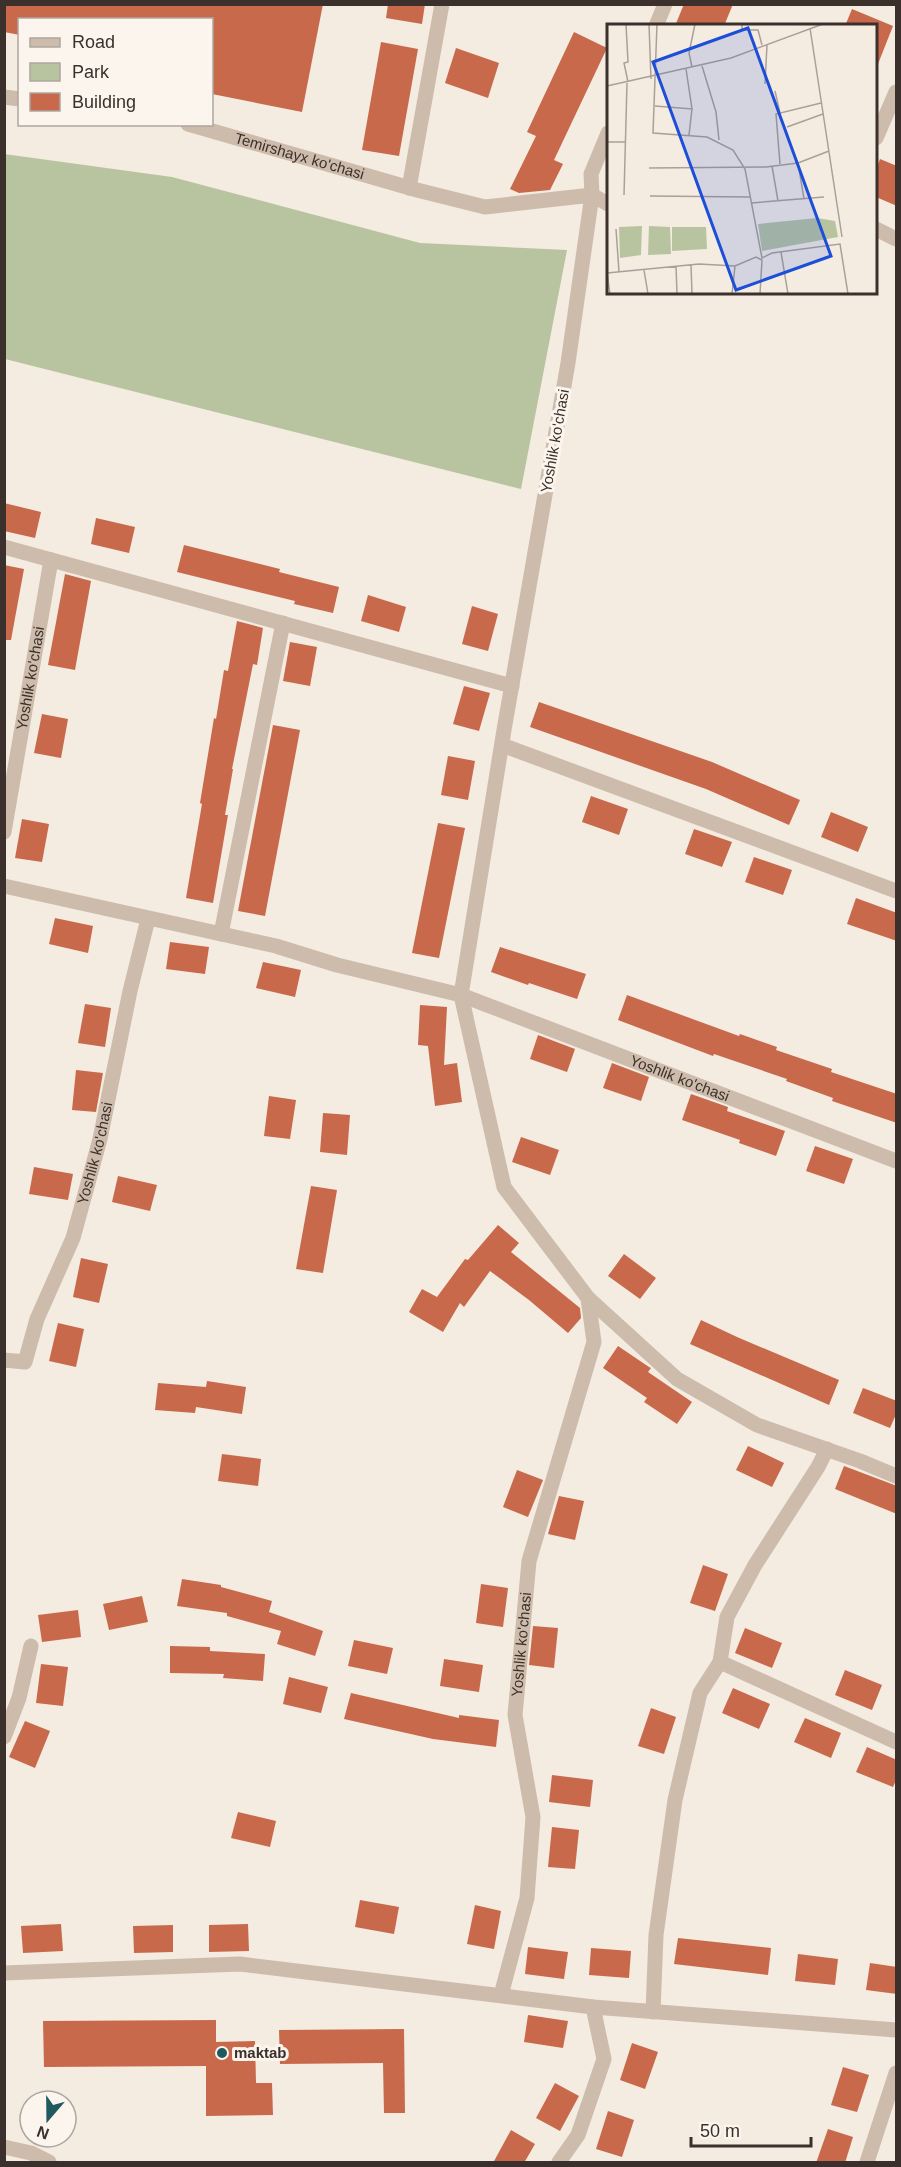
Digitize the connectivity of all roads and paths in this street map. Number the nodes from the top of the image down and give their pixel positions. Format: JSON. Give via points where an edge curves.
{"nodes":[{"id":1,"x":442,"y":4,"type":"edge"},
{"id":2,"x":665,"y":4,"type":"edge"},
{"id":3,"x":657,"y":24,"type":"edge"},
{"id":4,"x":897,"y":92,"type":"edge"},
{"id":5,"x":195,"y":126,"type":"edge"},
{"id":6,"x":877,"y":136,"type":"edge"},
{"id":7,"x":607,"y":138,"type":"edge"},
{"id":8,"x":409,"y":188,"type":"junction"},
{"id":9,"x":592,"y":195,"type":"junction"},
{"id":10,"x":607,"y":203,"type":"edge"},
{"id":11,"x":877,"y":229,"type":"edge"},
{"id":12,"x":897,"y":239,"type":"edge"},
{"id":13,"x":4,"y":547,"type":"edge"},
{"id":14,"x":51,"y":560,"type":"junction"},
{"id":15,"x":283,"y":623,"type":"junction"},
{"id":16,"x":512,"y":686,"type":"junction"},
{"id":17,"x":502,"y":745,"type":"junction"},
{"id":18,"x":4,"y":832,"type":"edge"},
{"id":19,"x":4,"y":886,"type":"edge"},
{"id":20,"x":897,"y":891,"type":"edge"},
{"id":21,"x":148,"y":919,"type":"junction"},
{"id":22,"x":221,"y":934,"type":"junction"},
{"id":23,"x":461,"y":995,"type":"junction"},
{"id":24,"x":897,"y":1161,"type":"edge"},
{"id":25,"x":588,"y":1298,"type":"junction"},
{"id":26,"x":4,"y":1360,"type":"edge"},
{"id":27,"x":827,"y":1449,"type":"junction"},
{"id":28,"x":897,"y":1476,"type":"edge"},
{"id":29,"x":31,"y":1646,"type":"dead end"},
{"id":30,"x":720,"y":1662,"type":"junction"},
{"id":31,"x":4,"y":1737,"type":"edge"},
{"id":32,"x":897,"y":1742,"type":"edge"},
{"id":33,"x":4,"y":1973,"type":"edge"},
{"id":34,"x":501,"y":1995,"type":"junction"},
{"id":35,"x":593,"y":2007,"type":"junction"},
{"id":36,"x":653,"y":2012,"type":"junction"},
{"id":37,"x":897,"y":2030,"type":"edge"},
{"id":38,"x":897,"y":2073,"type":"edge"},
{"id":39,"x":4,"y":2147,"type":"edge"},
{"id":40,"x":49,"y":2163,"type":"edge"},
{"id":41,"x":559,"y":2163,"type":"edge"},
{"id":42,"x":867,"y":2163,"type":"edge"}],
"edges":[{"from":1,"to":8,"type":"street"},
{"from":2,"to":3,"type":"street"},
{"from":4,"to":6,"type":"street"},
{"from":5,"to":8,"type":"street","name":"Temirshayx ko'chasi"},
{"from":7,"to":9,"type":"street","via":[[591,174]]},
{"from":8,"to":9,"type":"street","name":"Temirshayx ko'chasi","via":[[486,207]]},
{"from":9,"to":10,"type":"street"},
{"from":9,"to":16,"type":"street","name":"Yoshlik ko'chasi","via":[[568,363]]},
{"from":11,"to":12,"type":"street"},
{"from":13,"to":14,"type":"street"},
{"from":14,"to":15,"type":"street"},
{"from":14,"to":18,"type":"street","name":"Yoshlik ko'chasi"},
{"from":15,"to":16,"type":"street"},
{"from":15,"to":22,"type":"street"},
{"from":16,"to":17,"type":"street","name":"Yoshlik ko'chasi"},
{"from":17,"to":20,"type":"street"},
{"from":17,"to":23,"type":"street","name":"Yoshlik ko'chasi"},
{"from":19,"to":21,"type":"street","name":"Yoshlik ko'chasi"},
{"from":21,"to":22,"type":"street","name":"Yoshlik ko'chasi"},
{"from":21,"to":26,"type":"street","name":"Yoshlik ko'chasi","via":[[100,1139],[73,1238],[37,1319],[25,1362]]},
{"from":22,"to":23,"type":"street","name":"Yoshlik ko'chasi"},
{"from":23,"to":24,"type":"street","name":"Yoshlik ko'chasi"},
{"from":23,"to":25,"type":"street","name":"Yoshlik ko'chasi","via":[[504,1187]]},
{"from":25,"to":27,"type":"street","name":"Yoshlik ko'chasi","via":[[677,1379],[757,1425]]},
{"from":25,"to":34,"type":"street","name":"Yoshlik ko'chasi","via":[[594,1342],[529,1561],[515,1715],[533,1817],[527,1898]]},
{"from":27,"to":28,"type":"street","name":"Yoshlik ko'chasi"},
{"from":27,"to":30,"type":"street","via":[[727,1617]]},
{"from":29,"to":31,"type":"street","via":[[19,1698]]},
{"from":30,"to":32,"type":"street"},
{"from":30,"to":36,"type":"street","via":[[700,1693],[675,1800],[657,1935]]},
{"from":33,"to":34,"type":"street","via":[[240,1964]]},
{"from":34,"to":35,"type":"street"},
{"from":35,"to":36,"type":"street"},
{"from":35,"to":41,"type":"street","via":[[604,2059],[578,2135]]},
{"from":36,"to":37,"type":"street"},
{"from":38,"to":42,"type":"street"},
{"from":39,"to":40,"type":"street","via":[[31,2153]]}]}
